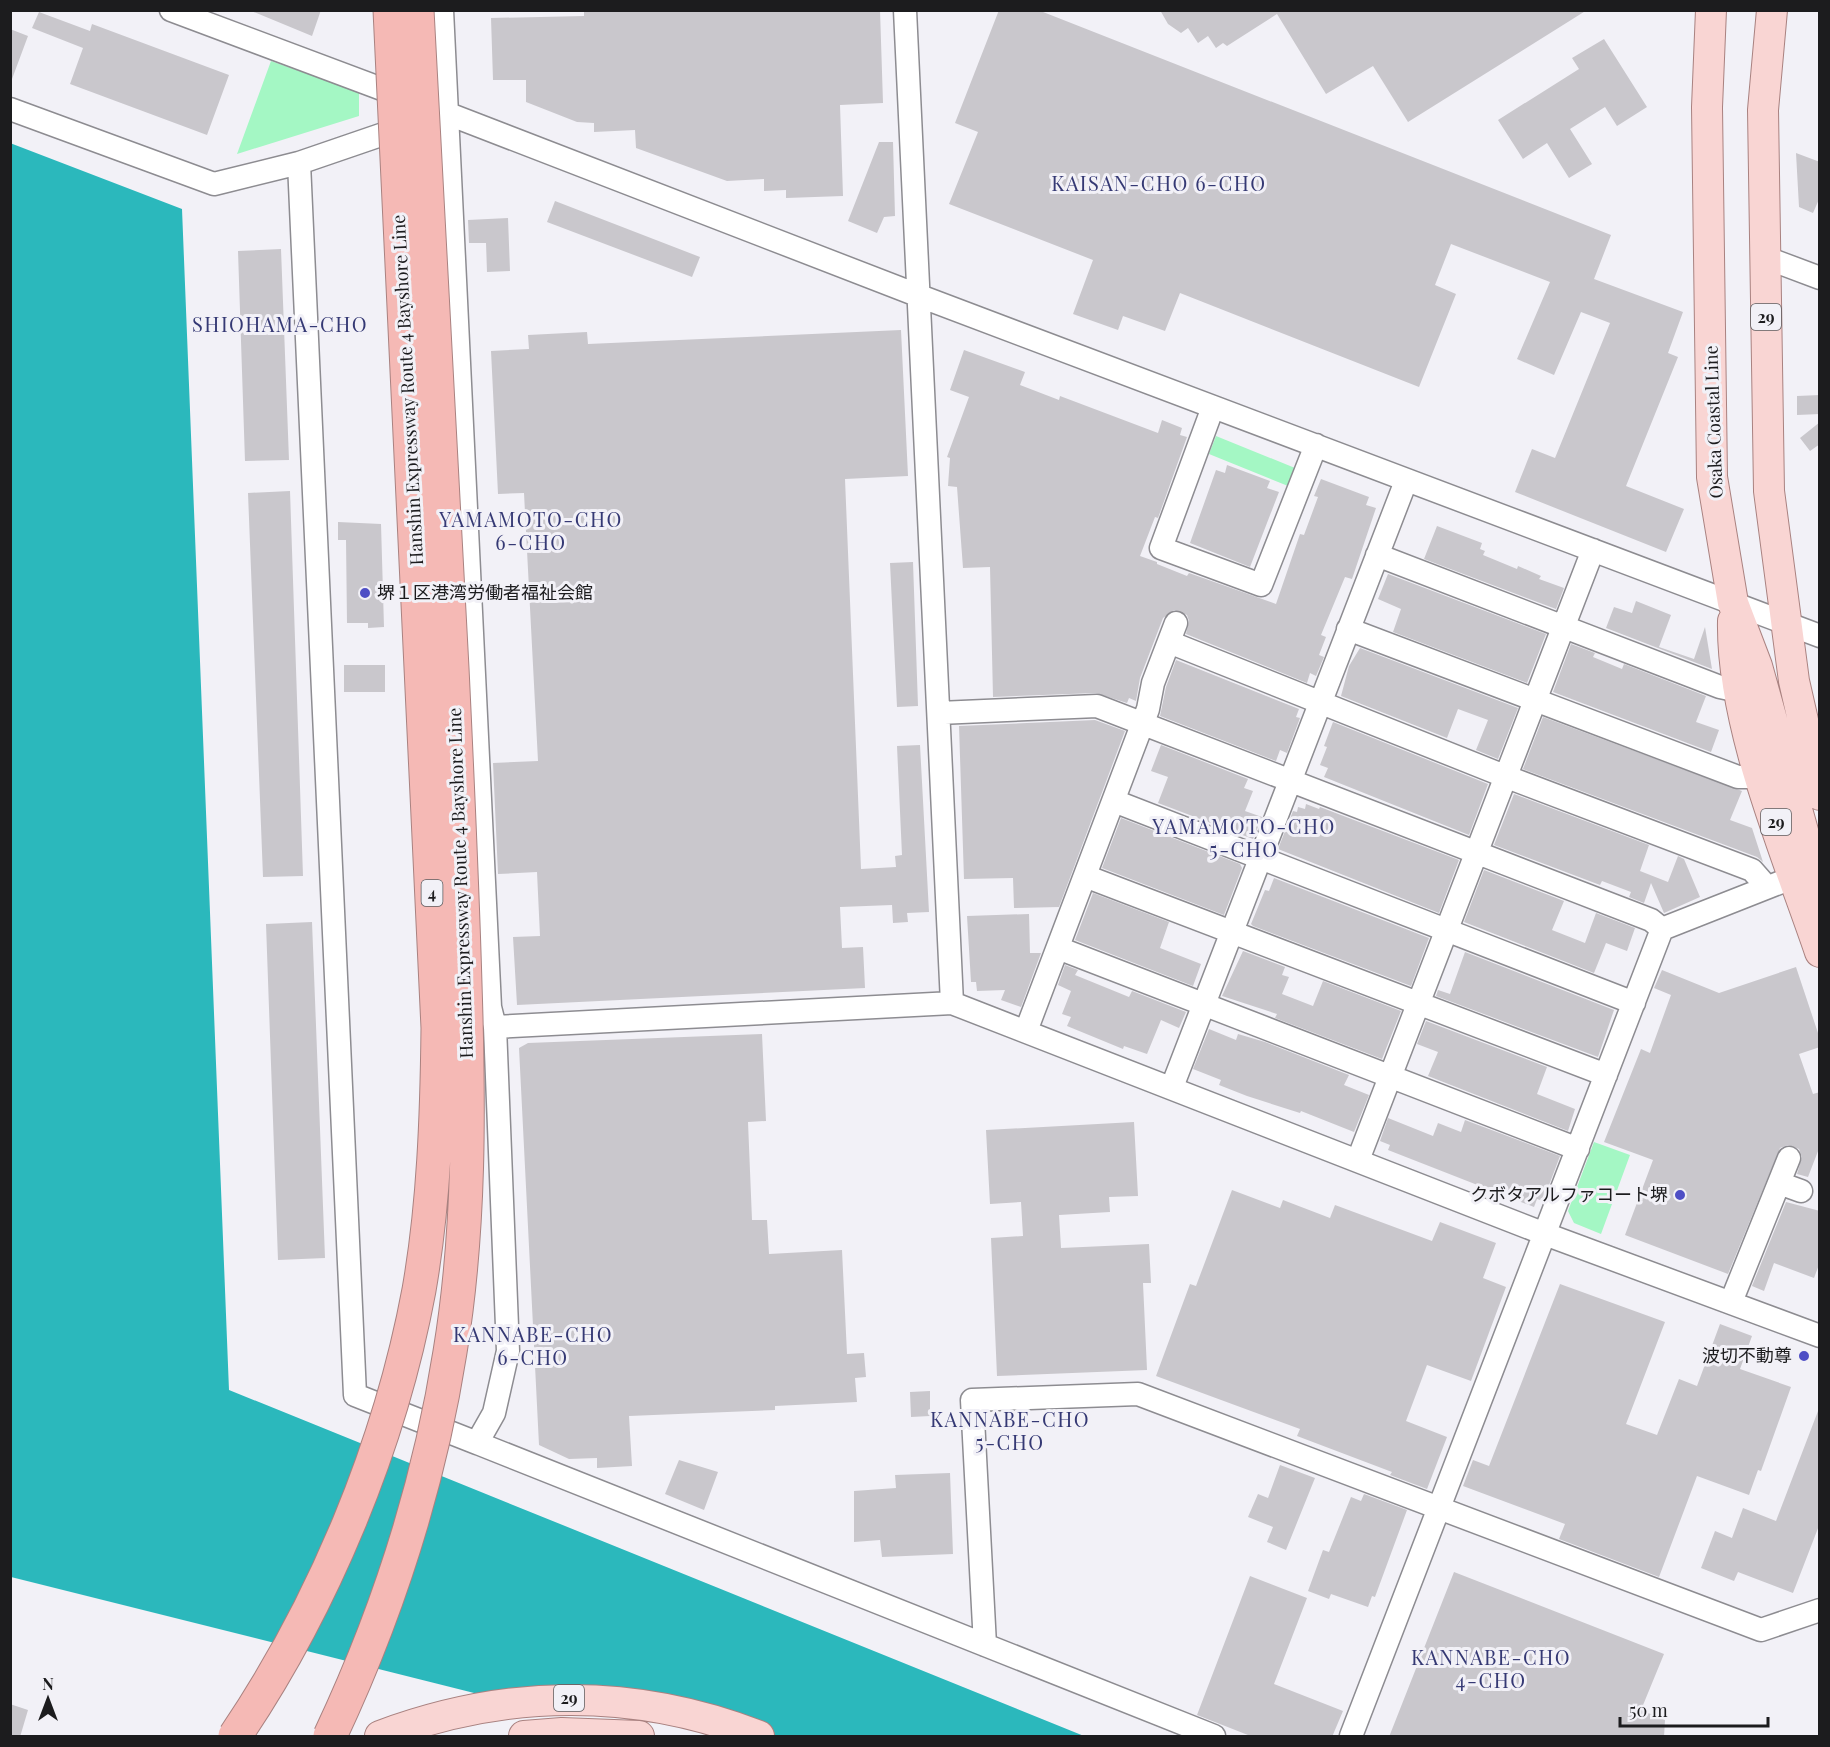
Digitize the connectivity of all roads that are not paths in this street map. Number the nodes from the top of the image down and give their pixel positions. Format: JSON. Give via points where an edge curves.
{"nodes":[{"id":1,"x":171,"y":10,"type":"edge"},
{"id":2,"x":390,"y":10,"type":"edge"},
{"id":3,"x":417,"y":10,"type":"edge"},
{"id":4,"x":442,"y":10,"type":"edge"},
{"id":5,"x":904,"y":10,"type":"edge"},
{"id":6,"x":1712,"y":10,"type":"edge"},
{"id":7,"x":1772,"y":10,"type":"edge"},
{"id":8,"x":10,"y":109,"type":"edge"},
{"id":9,"x":446,"y":113,"type":"junction"},
{"id":10,"x":299,"y":163,"type":"junction"},
{"id":11,"x":1764,"y":256,"type":"junction"},
{"id":12,"x":1820,"y":278,"type":"edge"},
{"id":13,"x":917,"y":295,"type":"junction"},
{"id":14,"x":1213,"y":407,"type":"junction"},
{"id":15,"x":1316,"y":446,"type":"junction"},
{"id":16,"x":1406,"y":481,"type":"junction"},
{"id":17,"x":1593,"y":550,"type":"junction"},
{"id":18,"x":1377,"y":555,"type":"junction"},
{"id":19,"x":1733,"y":603,"type":"junction"},
{"id":20,"x":1785,"y":623,"type":"junction"},
{"id":21,"x":1564,"y":627,"type":"junction"},
{"id":22,"x":1348,"y":629,"type":"junction"},
{"id":23,"x":1820,"y":636,"type":"edge"},
{"id":24,"x":1739,"y":691,"type":"junction"},
{"id":25,"x":1536,"y":702,"type":"junction"},
{"id":26,"x":1320,"y":704,"type":"junction"},
{"id":27,"x":939,"y":713,"type":"junction"},
{"id":28,"x":1802,"y":718,"type":"junction"},
{"id":29,"x":1142,"y":724,"type":"junction"},
{"id":30,"x":1820,"y":764,"type":"edge"},
{"id":31,"x":1507,"y":777,"type":"junction"},
{"id":32,"x":1760,"y":777,"type":"junction"},
{"id":33,"x":1289,"y":781,"type":"junction"},
{"id":34,"x":1820,"y":795,"type":"edge"},
{"id":35,"x":1113,"y":801,"type":"junction"},
{"id":36,"x":1477,"y":853,"type":"junction"},
{"id":37,"x":1258,"y":858,"type":"junction"},
{"id":38,"x":1085,"y":876,"type":"junction"},
{"id":39,"x":1794,"y":877,"type":"junction"},
{"id":40,"x":1766,"y":886,"type":"junction"},
{"id":41,"x":1820,"y":892,"type":"edge"},
{"id":42,"x":1662,"y":929,"type":"junction"},
{"id":43,"x":1447,"y":930,"type":"junction"},
{"id":44,"x":1230,"y":932,"type":"junction"},
{"id":45,"x":1058,"y":948,"type":"junction"},
{"id":46,"x":1820,"y":952,"type":"edge"},
{"id":47,"x":952,"y":1003,"type":"junction"},
{"id":48,"x":1419,"y":1003,"type":"junction"},
{"id":49,"x":1634,"y":1003,"type":"junction"},
{"id":50,"x":1202,"y":1004,"type":"junction"},
{"id":51,"x":495,"y":1027,"type":"junction"},
{"id":52,"x":1026,"y":1031,"type":"junction"},
{"id":53,"x":1606,"y":1075,"type":"junction"},
{"id":54,"x":1390,"y":1077,"type":"junction"},
{"id":55,"x":1172,"y":1087,"type":"junction"},
{"id":56,"x":1578,"y":1149,"type":"junction"},
{"id":57,"x":1789,"y":1158,"type":"dead end"},
{"id":58,"x":1358,"y":1160,"type":"junction"},
{"id":59,"x":1779,"y":1183,"type":"junction"},
{"id":60,"x":1801,"y":1191,"type":"dead end"},
{"id":61,"x":1545,"y":1234,"type":"junction"},
{"id":62,"x":1731,"y":1302,"type":"junction"},
{"id":63,"x":1820,"y":1336,"type":"edge"},
{"id":64,"x":477,"y":1443,"type":"junction"},
{"id":65,"x":1439,"y":1508,"type":"junction"},
{"id":66,"x":1820,"y":1610,"type":"edge"},
{"id":67,"x":986,"y":1645,"type":"junction"},
{"id":68,"x":235,"y":1737,"type":"edge"},
{"id":69,"x":330,"y":1737,"type":"edge"},
{"id":70,"x":380,"y":1737,"type":"edge"},
{"id":71,"x":524,"y":1737,"type":"edge"},
{"id":72,"x":639,"y":1737,"type":"edge"},
{"id":73,"x":759,"y":1737,"type":"edge"},
{"id":74,"x":1214,"y":1737,"type":"edge"},
{"id":75,"x":1351,"y":1737,"type":"edge"}],
"edges":[{"from":1,"to":9,"type":"street"},
{"from":2,"to":68,"type":"highway","name":"Hanshin Expressway Route 4 Bayshore Line","number":"4","bridge":true,"via":[[438,1028],[437,1123],[429,1221],[403,1355],[384,1424],[353,1509],[310,1607]]},
{"from":3,"to":69,"type":"highway","name":"Hanshin Expressway Route 4 Bayshore Line","number":"4","bridge":true,"via":[[461,846],[468,1082],[465,1208],[451,1349],[426,1468],[374,1634]]},
{"from":4,"to":9,"type":"street"},
{"from":5,"to":13,"type":"street"},
{"from":6,"to":19,"type":"main road","name":"Osaka Coastal Line","number":"29","via":[[1707,107],[1712,477]]},
{"from":7,"to":11,"type":"main road","number":"29","via":[[1763,110]]},
{"from":8,"to":10,"type":"street","via":[[214,184]]},
{"from":9,"to":10,"type":"street"},
{"from":9,"to":13,"type":"street"},
{"from":9,"to":51,"type":"street","via":[[490,1007]]},
{"from":10,"to":64,"type":"street","via":[[355,1395]]},
{"from":11,"to":12,"type":"street"},
{"from":11,"to":20,"type":"main road","number":"29","via":[[1768,491]]},
{"from":13,"to":14,"type":"street"},
{"from":13,"to":27,"type":"street"},
{"from":14,"to":15,"type":"street"},
{"from":14,"to":15,"type":"street","via":[[1161,548],[1261,585]]},
{"from":15,"to":16,"type":"street"},
{"from":16,"to":17,"type":"street"},
{"from":16,"to":18,"type":"street"},
{"from":17,"to":19,"type":"street"},
{"from":17,"to":21,"type":"street"},
{"from":18,"to":21,"type":"street"},
{"from":18,"to":22,"type":"street"},
{"from":19,"to":20,"type":"street"},
{"from":19,"to":24,"type":"main road","number":"29","via":[[1732,657]]},
{"from":19,"to":41,"type":"main road","name":"Osaka Coastal Line","number":"29","via":[[1757,666]]},
{"from":20,"to":23,"type":"street"},
{"from":20,"to":28,"type":"main road","number":"29"},
{"from":21,"to":24,"type":"street"},
{"from":21,"to":25,"type":"street"},
{"from":22,"to":25,"type":"street"},
{"from":22,"to":26,"type":"street"},
{"from":24,"to":32,"type":"main road","number":"29"},
{"from":25,"to":31,"type":"street"},
{"from":25,"to":32,"type":"street","via":[[1738,777]]},
{"from":26,"to":29,"type":"street","via":[[1172,633]]},
{"from":26,"to":31,"type":"street"},
{"from":26,"to":33,"type":"street"},
{"from":27,"to":29,"type":"street","via":[[1097,706]]},
{"from":27,"to":47,"type":"street"},
{"from":28,"to":30,"type":"main road","number":"29"},
{"from":28,"to":34,"type":"main road","number":"29"},
{"from":29,"to":33,"type":"street"},
{"from":29,"to":35,"type":"street"},
{"from":31,"to":36,"type":"street"},
{"from":31,"to":40,"type":"street","via":[[1752,870]]},
{"from":32,"to":39,"type":"main road","number":"29"},
{"from":33,"to":36,"type":"street"},
{"from":33,"to":37,"type":"street"},
{"from":35,"to":37,"type":"street"},
{"from":35,"to":38,"type":"street"},
{"from":36,"to":42,"type":"street","via":[[1652,920]]},
{"from":36,"to":43,"type":"street"},
{"from":37,"to":43,"type":"street"},
{"from":37,"to":44,"type":"street"},
{"from":38,"to":44,"type":"street"},
{"from":38,"to":45,"type":"street"},
{"from":39,"to":40,"type":"street"},
{"from":39,"to":46,"type":"main road","number":"29"},
{"from":40,"to":42,"type":"street"},
{"from":42,"to":49,"type":"street"},
{"from":43,"to":48,"type":"street"},
{"from":43,"to":49,"type":"street"},
{"from":44,"to":48,"type":"street"},
{"from":44,"to":50,"type":"street"},
{"from":45,"to":50,"type":"street"},
{"from":45,"to":52,"type":"street"},
{"from":47,"to":51,"type":"street"},
{"from":47,"to":52,"type":"street"},
{"from":48,"to":53,"type":"street"},
{"from":48,"to":54,"type":"street"},
{"from":49,"to":53,"type":"street"},
{"from":50,"to":54,"type":"street"},
{"from":50,"to":55,"type":"street"},
{"from":51,"to":64,"type":"street","via":[[508,1351],[494,1413]]},
{"from":52,"to":55,"type":"street"},
{"from":53,"to":56,"type":"street"},
{"from":54,"to":56,"type":"street"},
{"from":54,"to":58,"type":"street"},
{"from":55,"to":58,"type":"street"},
{"from":56,"to":61,"type":"street"},
{"from":57,"to":59,"type":"street"},
{"from":58,"to":61,"type":"street"},
{"from":59,"to":60,"type":"street"},
{"from":59,"to":62,"type":"street"},
{"from":61,"to":62,"type":"street"},
{"from":61,"to":65,"type":"street"},
{"from":62,"to":63,"type":"street"},
{"from":64,"to":67,"type":"street"},
{"from":65,"to":66,"type":"street","via":[[1761,1630]]},
{"from":65,"to":67,"type":"street","via":[[1138,1394],[972,1400]]},
{"from":65,"to":75,"type":"street"},
{"from":67,"to":74,"type":"street"},
{"from":70,"to":73,"type":"main road","number":"29","via":[[471,1708],[570,1698],[669,1709]]},
{"from":71,"to":72,"type":"main road","number":"29","via":[[562,1733]]}]}
